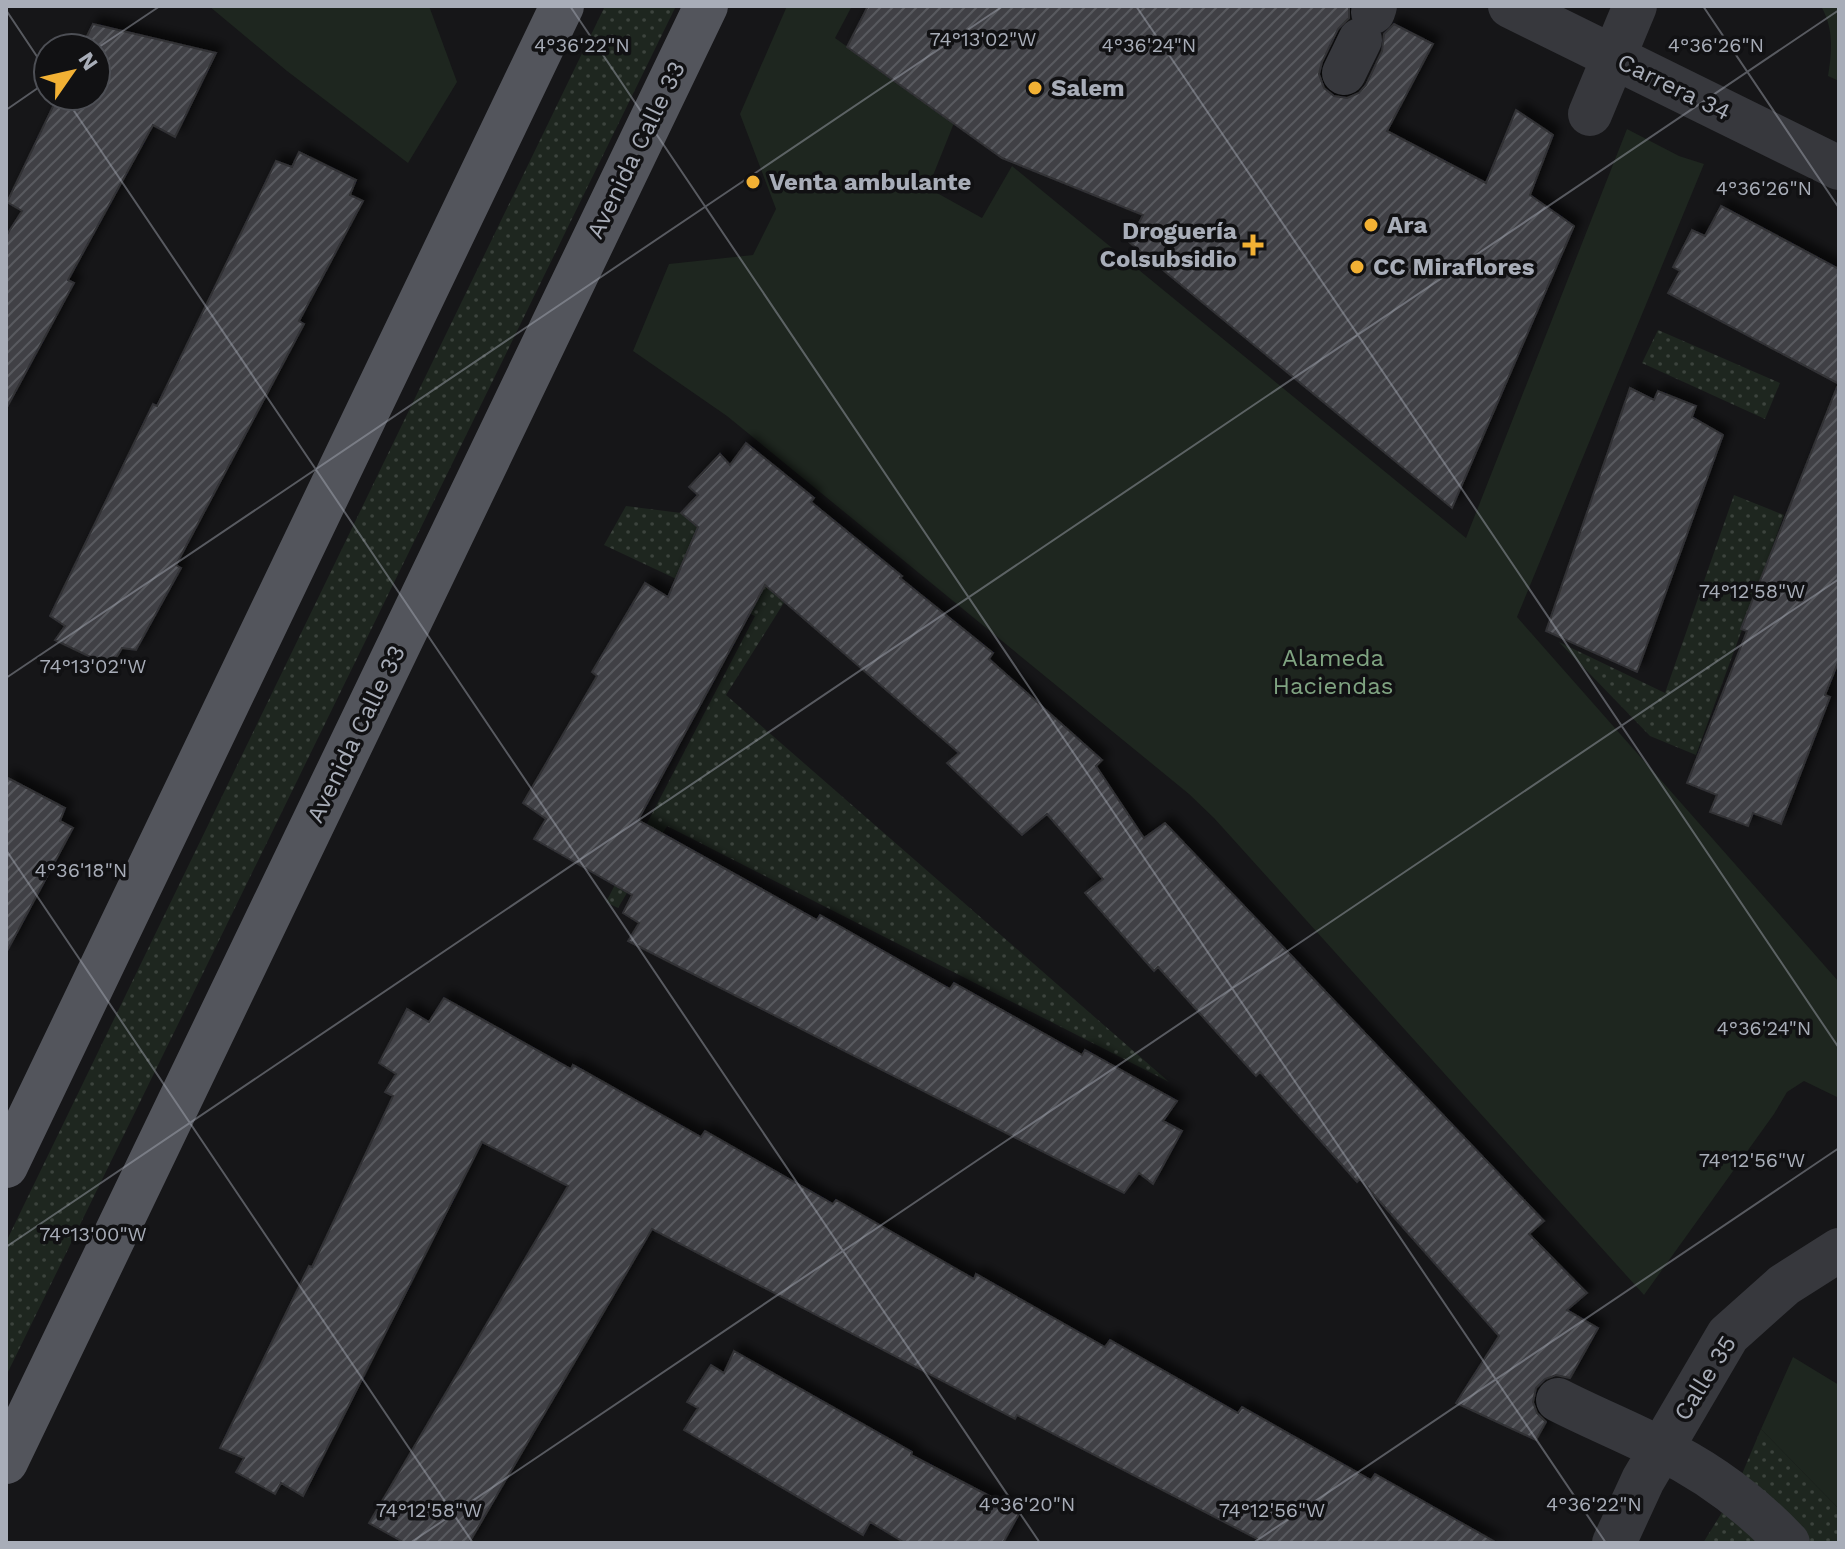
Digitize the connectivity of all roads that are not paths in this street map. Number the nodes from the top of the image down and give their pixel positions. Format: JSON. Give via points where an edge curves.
{"nodes":[{"id":1,"x":562,"y":6,"type":"edge"},
{"id":2,"x":706,"y":6,"type":"edge"},
{"id":3,"x":1510,"y":6,"type":"edge"},
{"id":4,"x":1635,"y":6,"type":"edge"},
{"id":5,"x":1613,"y":57,"type":"junction"},
{"id":6,"x":1590,"y":114,"type":"dead end"},
{"id":7,"x":1839,"y":168,"type":"edge"},
{"id":8,"x":6,"y":1166,"type":"edge"},
{"id":9,"x":1839,"y":1250,"type":"edge"},
{"id":10,"x":1558,"y":1400,"type":"dead end"},
{"id":11,"x":1661,"y":1448,"type":"junction"},
{"id":12,"x":6,"y":1462,"type":"edge"},
{"id":13,"x":1614,"y":1543,"type":"edge"},
{"id":14,"x":1788,"y":1543,"type":"edge"}],
"edges":[{"from":1,"to":8,"type":"main road"},
{"from":2,"to":12,"type":"main road","name":"Avenida Calle 33"},
{"from":3,"to":5,"type":"street","name":"Carrera 34"},
{"from":4,"to":5,"type":"street"},
{"from":5,"to":6,"type":"street"},
{"from":5,"to":7,"type":"street","name":"Carrera 34"},
{"from":9,"to":11,"type":"street","name":"Calle 35","via":[[1784,1285],[1728,1335]]},
{"from":10,"to":11,"type":"street"},
{"from":11,"to":13,"type":"street","name":"Calle 35"},
{"from":11,"to":14,"type":"street","via":[[1734,1493]]}]}
